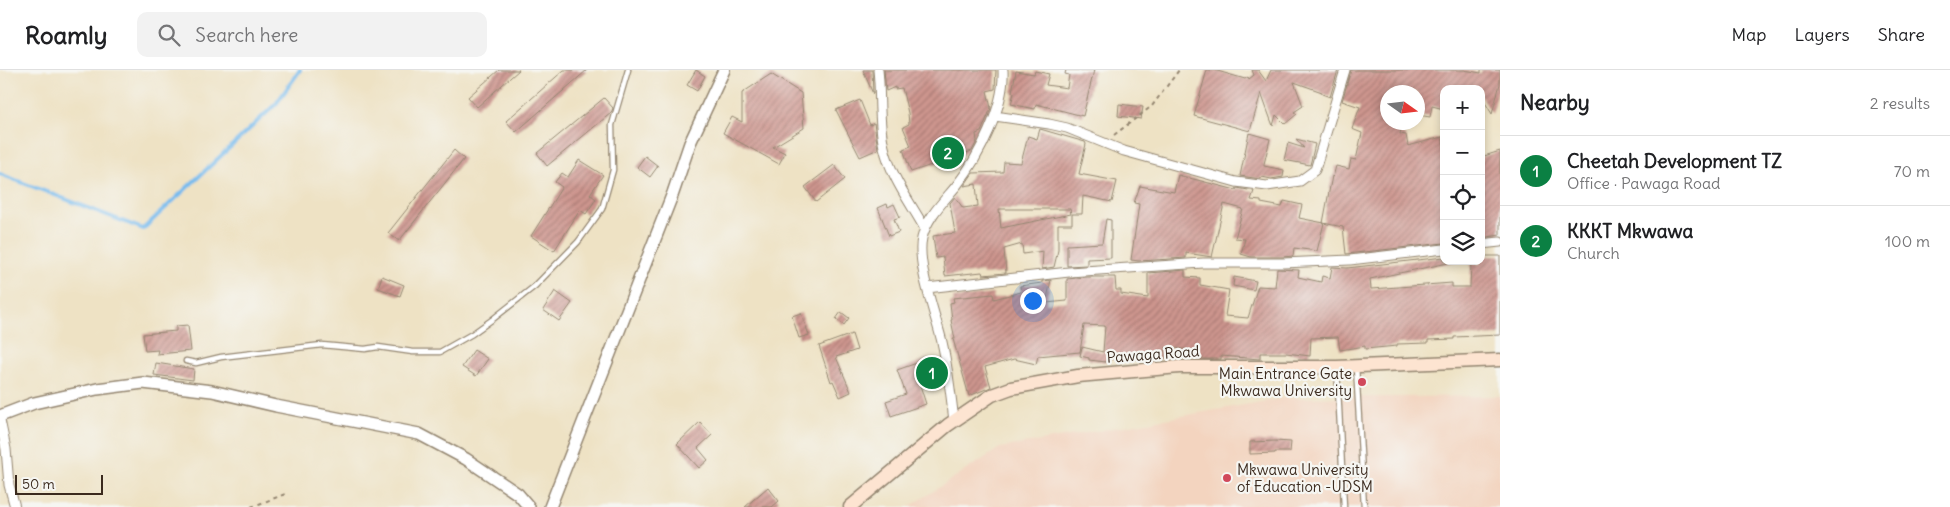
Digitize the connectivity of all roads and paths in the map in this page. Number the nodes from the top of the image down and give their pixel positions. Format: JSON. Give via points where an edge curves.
{"nodes":[{"id":1,"x":628,"y":70,"type":"edge"},
{"id":2,"x":724,"y":70,"type":"edge"},
{"id":3,"x":878,"y":70,"type":"edge"},
{"id":4,"x":1003,"y":70,"type":"edge"},
{"id":5,"x":1179,"y":70,"type":"edge"},
{"id":6,"x":1345,"y":70,"type":"edge"},
{"id":7,"x":995,"y":116,"type":"junction"},
{"id":8,"x":1104,"y":143,"type":"junction"},
{"id":9,"x":925,"y":229,"type":"junction"},
{"id":10,"x":1500,"y":242,"type":"edge"},
{"id":11,"x":1485,"y":244,"type":"edge"},
{"id":12,"x":1440,"y":249,"type":"edge"},
{"id":13,"x":927,"y":288,"type":"junction"},
{"id":14,"x":1500,"y":360,"type":"edge"},
{"id":15,"x":186,"y":362,"type":"dead end"},
{"id":16,"x":1356,"y":365,"type":"junction"},
{"id":17,"x":1337,"y":367,"type":"junction"},
{"id":18,"x":0,"y":418,"type":"edge"},
{"id":19,"x":954,"y":421,"type":"junction"},
{"id":20,"x":288,"y":493,"type":"dead end"},
{"id":21,"x":15,"y":507,"type":"edge"},
{"id":22,"x":251,"y":507,"type":"edge"},
{"id":23,"x":529,"y":507,"type":"edge"},
{"id":24,"x":550,"y":507,"type":"edge"},
{"id":25,"x":850,"y":507,"type":"edge"},
{"id":26,"x":1344,"y":507,"type":"edge"},
{"id":27,"x":1364,"y":507,"type":"edge"}],
"edges":[{"from":1,"to":15,"type":"lane","via":[[612,126],[613,170],[602,209],[578,242],[535,286],[472,334],[440,352],[322,345]]},
{"from":2,"to":24,"type":"street","via":[[690,143]]},
{"from":3,"to":9,"type":"street","via":[[883,146],[890,170]]},
{"from":4,"to":7,"type":"street"},
{"from":5,"to":8,"type":"path","via":[[1152,106]]},
{"from":6,"to":8,"type":"street","via":[[1315,170],[1300,181],[1267,186],[1236,182]]},
{"from":7,"to":8,"type":"street","via":[[1067,128]]},
{"from":7,"to":9,"type":"street","via":[[972,162]]},
{"from":9,"to":13,"type":"street","via":[[921,251]]},
{"from":10,"to":11,"type":"street"},
{"from":12,"to":13,"type":"street","via":[[1350,260],[1203,263],[1069,272]]},
{"from":13,"to":19,"type":"street","via":[[942,341]]},
{"from":14,"to":16,"type":"main road","name":"Pawaga Road"},
{"from":16,"to":17,"type":"main road","name":"Pawaga Road"},
{"from":16,"to":27,"type":"lane"},
{"from":17,"to":19,"type":"main road","name":"Pawaga Road","via":[[1179,367],[1078,376],[1011,388],[992,395]]},
{"from":17,"to":26,"type":"lane"},
{"from":18,"to":21,"type":"street"},
{"from":18,"to":23,"type":"street","via":[[43,401],[143,383],[212,391],[419,434],[518,494]]},
{"from":19,"to":25,"type":"main road","name":"Pawaga Road"},
{"from":20,"to":22,"type":"path"}]}
